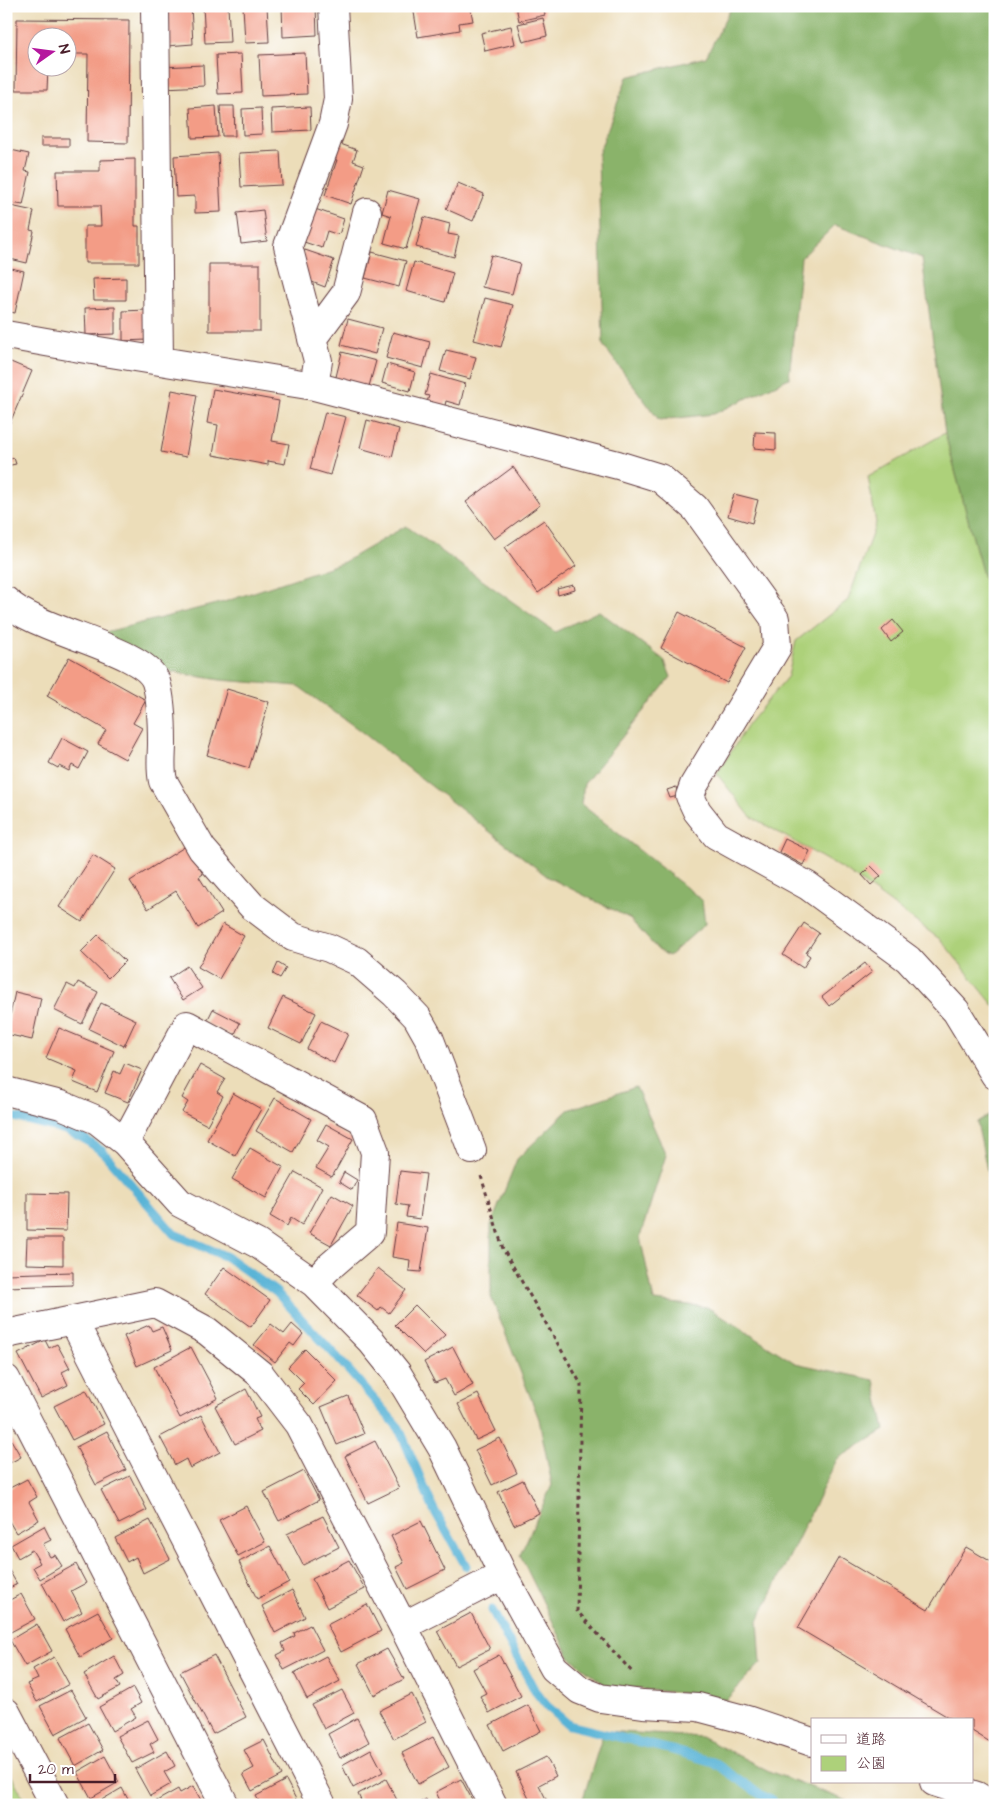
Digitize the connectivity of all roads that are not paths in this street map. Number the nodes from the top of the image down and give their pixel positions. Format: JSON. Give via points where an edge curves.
{"nodes":[{"id":1,"x":155,"y":6,"type":"edge"},
{"id":2,"x":333,"y":6,"type":"edge"},
{"id":3,"x":367,"y":212,"type":"dead end"},
{"id":4,"x":6,"y":334,"type":"edge"},
{"id":5,"x":312,"y":339,"type":"junction"},
{"id":6,"x":159,"y":360,"type":"junction"},
{"id":7,"x":314,"y":386,"type":"junction"},
{"id":8,"x":6,"y":601,"type":"edge"},
{"id":9,"x":995,"y":1075,"type":"edge"},
{"id":10,"x":6,"y":1091,"type":"edge"},
{"id":11,"x":125,"y":1142,"type":"junction"},
{"id":12,"x":472,"y":1150,"type":"road end"},
{"id":13,"x":314,"y":1283,"type":"junction"},
{"id":14,"x":73,"y":1320,"type":"junction"},
{"id":15,"x":6,"y":1334,"type":"edge"},
{"id":16,"x":6,"y":1379,"type":"edge"},
{"id":17,"x":502,"y":1575,"type":"junction"},
{"id":18,"x":403,"y":1626,"type":"junction"},
{"id":19,"x":6,"y":1712,"type":"edge"},
{"id":20,"x":811,"y":1742,"type":"edge"},
{"id":21,"x":940,"y":1784,"type":"edge"},
{"id":22,"x":55,"y":1805,"type":"edge"},
{"id":23,"x":225,"y":1805,"type":"edge"},
{"id":24,"x":322,"y":1805,"type":"edge"},
{"id":25,"x":493,"y":1805,"type":"edge"},
{"id":26,"x":992,"y":1805,"type":"edge"}],
"edges":[{"from":1,"to":6,"type":"street"},
{"from":2,"to":5,"type":"street","via":[[338,99],[333,124],[288,246]]},
{"from":3,"to":5,"type":"street","via":[[346,293]]},
{"from":4,"to":6,"type":"street"},
{"from":5,"to":7,"type":"street","via":[[318,361]]},
{"from":6,"to":7,"type":"street"},
{"from":7,"to":9,"type":"street","via":[[660,478],[695,508],[775,618],[777,647],[694,785],[690,796],[697,811],[716,835],[808,886],[908,959],[956,1011]]},
{"from":8,"to":12,"type":"street","via":[[23,614],[136,660],[148,669],[156,680],[160,709],[163,781],[202,849],[252,906],[293,937],[357,961],[416,1017],[430,1040]]},
{"from":10,"to":11,"type":"street","via":[[62,1105],[97,1120]]},
{"from":11,"to":13,"type":"street","via":[[180,1203],[258,1244]]},
{"from":11,"to":13,"type":"street","via":[[187,1024],[363,1120],[375,1152],[370,1232]]},
{"from":13,"to":17,"type":"street","via":[[372,1342],[397,1373],[442,1448]]},
{"from":14,"to":15,"type":"street"},
{"from":14,"to":18,"type":"street","via":[[155,1304],[206,1331],[260,1374],[299,1425]]},
{"from":14,"to":24,"type":"street"},
{"from":16,"to":23,"type":"street"},
{"from":17,"to":18,"type":"street"},
{"from":17,"to":20,"type":"street","via":[[554,1668],[580,1690],[600,1698],[698,1706]]},
{"from":18,"to":25,"type":"street"},
{"from":19,"to":22,"type":"street"},
{"from":21,"to":26,"type":"street","via":[[977,1796]]}]}
